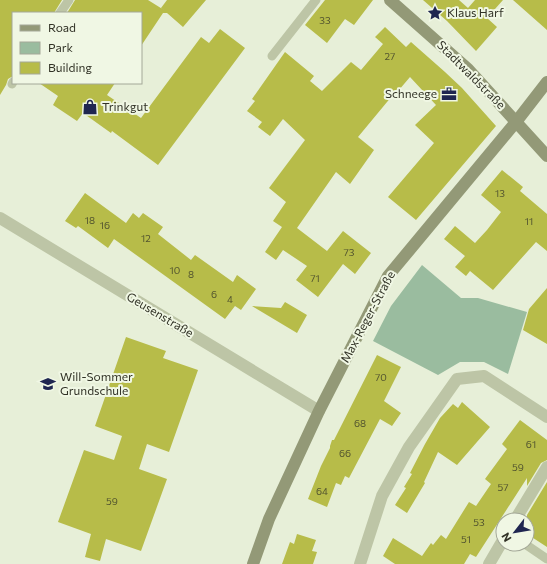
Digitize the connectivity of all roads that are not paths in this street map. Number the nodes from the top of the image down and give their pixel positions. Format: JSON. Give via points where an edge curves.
{"nodes":[{"id":1,"x":69,"y":0,"type":"edge"},
{"id":2,"x":316,"y":0,"type":"edge"},
{"id":3,"x":390,"y":0,"type":"edge"},
{"id":4,"x":61,"y":12,"type":"edge"},
{"id":5,"x":272,"y":56,"type":"dead end"},
{"id":6,"x":547,"y":82,"type":"edge"},
{"id":7,"x":516,"y":122,"type":"junction"},
{"id":8,"x":547,"y":156,"type":"edge"},
{"id":9,"x":0,"y":218,"type":"edge"},
{"id":10,"x":319,"y":411,"type":"junction"},
{"id":11,"x":547,"y":417,"type":"edge"},
{"id":12,"x":547,"y":467,"type":"edge"},
{"id":13,"x":520,"y":512,"type":"edge"},
{"id":14,"x":535,"y":551,"type":"edge"},
{"id":15,"x":496,"y":552,"type":"edge"},
{"id":16,"x":547,"y":559,"type":"edge"},
{"id":17,"x":363,"y":563,"type":"edge"},
{"id":18,"x":253,"y":564,"type":"edge"},
{"id":19,"x":489,"y":564,"type":"edge"}],
"edges":[{"from":1,"to":4,"type":"lane"},
{"from":2,"to":5,"type":"lane"},
{"from":3,"to":7,"type":"street","name":"Stadtwaldstraße","via":[[468,69]]},
{"from":6,"to":7,"type":"street","name":"Max-Reger-Straße"},
{"from":7,"to":8,"type":"street","name":"Stadtwaldstraße"},
{"from":7,"to":10,"type":"street","name":"Max-Reger-Straße","via":[[388,276]]},
{"from":9,"to":10,"type":"street","name":"Geusenstraße"},
{"from":10,"to":18,"type":"street","name":"Max-Reger-Straße","via":[[269,519]]},
{"from":11,"to":17,"type":"street","via":[[484,376],[457,379],[409,447],[382,496]]},
{"from":12,"to":13,"type":"street"},
{"from":14,"to":16,"type":"lane"},
{"from":15,"to":19,"type":"street"}]}
